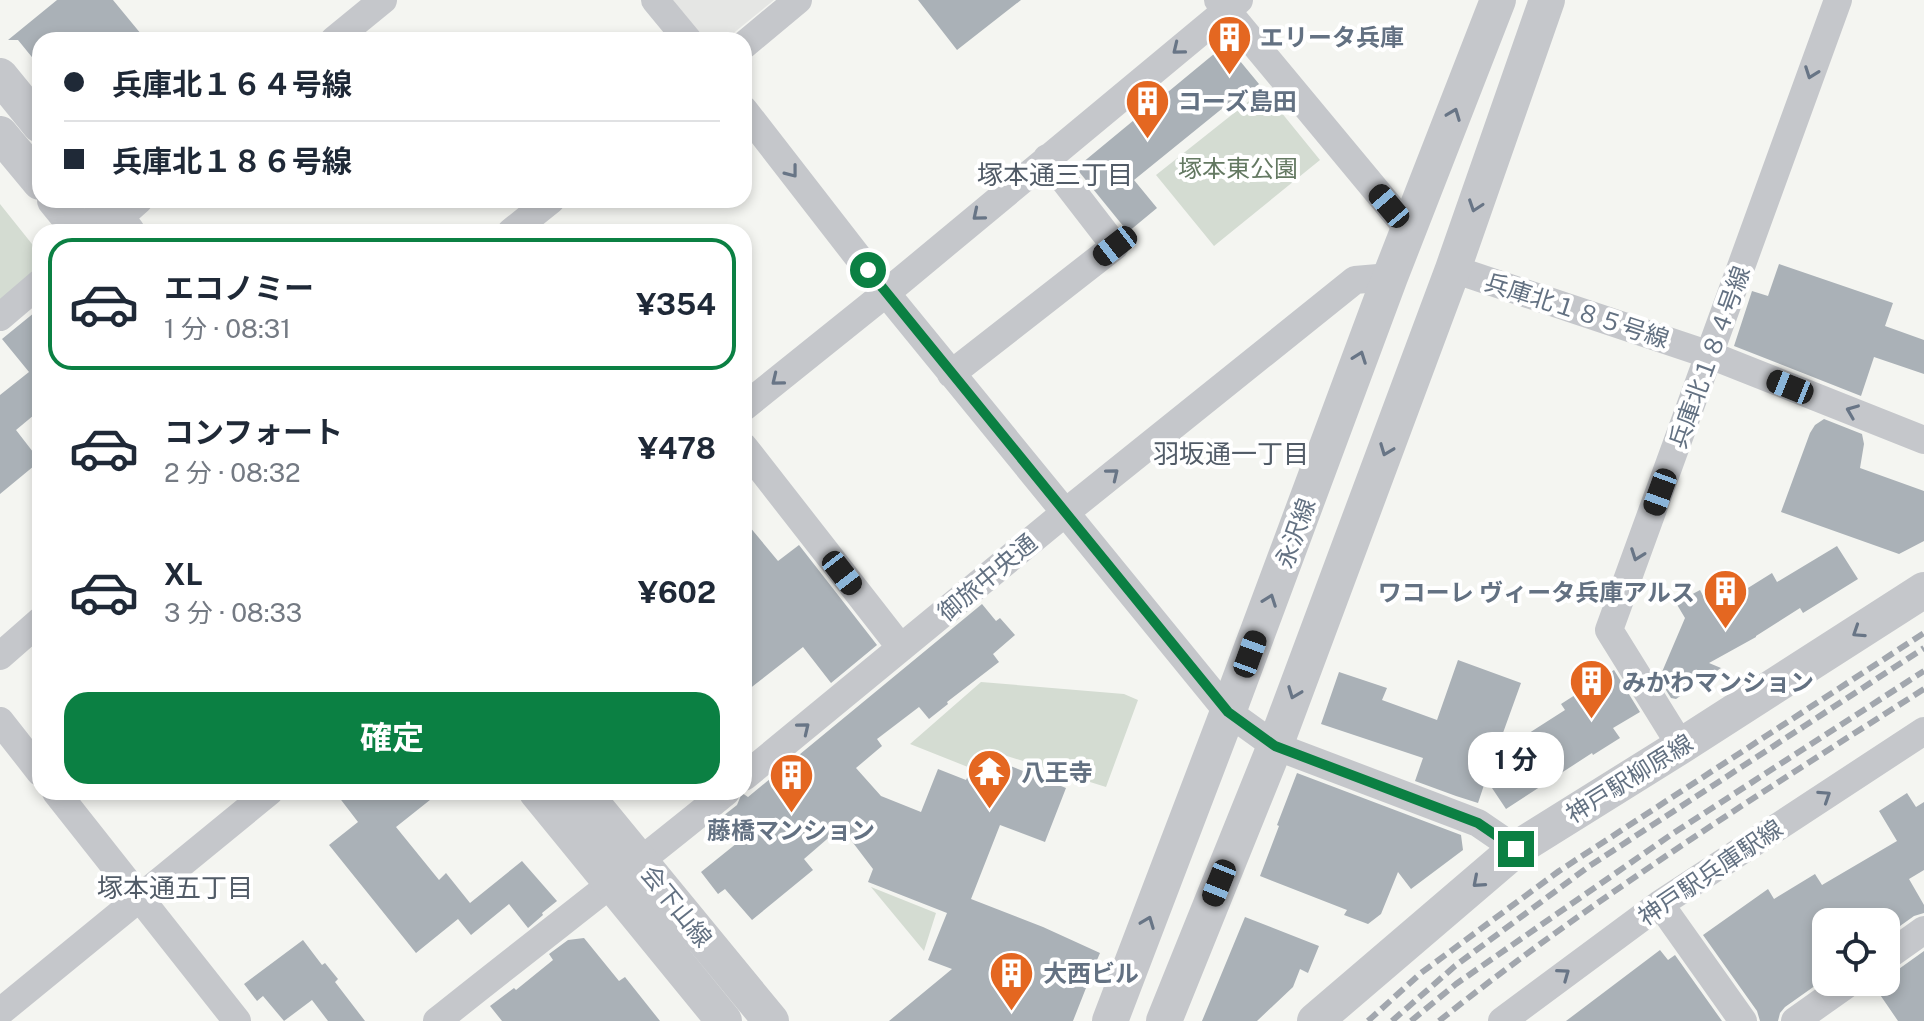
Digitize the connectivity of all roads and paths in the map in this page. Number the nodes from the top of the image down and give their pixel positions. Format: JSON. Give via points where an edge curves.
{"nodes":[{"id":1,"x":383,"y":0,"type":"edge"},
{"id":2,"x":655,"y":0,"type":"edge"},
{"id":3,"x":798,"y":0,"type":"edge"},
{"id":4,"x":1498,"y":0,"type":"edge"},
{"id":5,"x":1547,"y":0,"type":"edge"},
{"id":6,"x":1838,"y":0,"type":"edge"},
{"id":7,"x":1228,"y":3,"type":"edge"},
{"id":8,"x":344,"y":32,"type":"edge"},
{"id":9,"x":681,"y":32,"type":"edge"},
{"id":10,"x":752,"y":38,"type":"edge"},
{"id":11,"x":0,"y":76,"type":"edge"},
{"id":12,"x":32,"y":115,"type":"edge"},
{"id":13,"x":752,"y":120,"type":"edge"},
{"id":14,"x":0,"y":134,"type":"edge"},
{"id":15,"x":1047,"y":158,"type":"junction"},
{"id":16,"x":32,"y":172,"type":"edge"},
{"id":17,"x":62,"y":208,"type":"edge"},
{"id":18,"x":541,"y":208,"type":"edge"},
{"id":19,"x":74,"y":224,"type":"edge"},
{"id":20,"x":521,"y":224,"type":"edge"},
{"id":21,"x":1409,"y":230,"type":"junction"},
{"id":22,"x":1453,"y":269,"type":"junction"},
{"id":23,"x":1390,"y":277,"type":"junction"},
{"id":24,"x":32,"y":290,"type":"edge"},
{"id":25,"x":886,"y":293,"type":"junction"},
{"id":26,"x":0,"y":317,"type":"edge"},
{"id":27,"x":1710,"y":355,"type":"junction"},
{"id":28,"x":951,"y":374,"type":"junction"},
{"id":29,"x":752,"y":401,"type":"edge"},
{"id":30,"x":1924,"y":440,"type":"edge"},
{"id":31,"x":752,"y":457,"type":"edge"},
{"id":32,"x":1066,"y":512,"type":"junction"},
{"id":33,"x":1924,"y":590,"type":"edge"},
{"id":34,"x":32,"y":628,"type":"edge"},
{"id":35,"x":901,"y":648,"type":"junction"},
{"id":36,"x":0,"y":656,"type":"edge"},
{"id":37,"x":1228,"y":712,"type":"junction"},
{"id":38,"x":0,"y":721,"type":"edge"},
{"id":39,"x":1924,"y":731,"type":"edge"},
{"id":40,"x":1275,"y":746,"type":"junction"},
{"id":41,"x":1681,"y":746,"type":"junction"},
{"id":42,"x":32,"y":762,"type":"edge"},
{"id":43,"x":752,"y":770,"type":"edge"},
{"id":44,"x":62,"y":800,"type":"edge"},
{"id":45,"x":259,"y":800,"type":"edge"},
{"id":46,"x":544,"y":800,"type":"edge"},
{"id":47,"x":590,"y":800,"type":"edge"},
{"id":48,"x":716,"y":800,"type":"edge"},
{"id":49,"x":1516,"y":849,"type":"junction"},
{"id":50,"x":641,"y":862,"type":"junction"},
{"id":51,"x":612,"y":884,"type":"junction"},
{"id":52,"x":139,"y":897,"type":"junction"},
{"id":53,"x":1660,"y":904,"type":"junction"},
{"id":54,"x":1924,"y":930,"type":"edge"},
{"id":55,"x":1900,"y":947,"type":"edge"},
{"id":56,"x":1830,"y":996,"type":"edge"},
{"id":57,"x":0,"y":1012,"type":"edge"},
{"id":58,"x":1512,"y":1018,"type":"edge"},
{"id":59,"x":237,"y":1021,"type":"edge"},
{"id":60,"x":437,"y":1021,"type":"edge"},
{"id":61,"x":724,"y":1021,"type":"edge"},
{"id":62,"x":771,"y":1021,"type":"edge"},
{"id":63,"x":1110,"y":1021,"type":"edge"},
{"id":64,"x":1164,"y":1021,"type":"edge"},
{"id":65,"x":1315,"y":1021,"type":"edge"},
{"id":66,"x":1743,"y":1021,"type":"edge"},
{"id":67,"x":1795,"y":1021,"type":"edge"}],
"edges":[{"from":1,"to":8,"type":"street"},
{"from":2,"to":9,"type":"street"},
{"from":3,"to":10,"type":"street"},
{"from":21,"to":4,"type":"street","name":"永沢線","one_way":true},
{"from":5,"to":22,"type":"street","one_way":true},
{"from":6,"to":27,"type":"street","name":"兵庫北１８４号線","one_way":true},
{"from":7,"to":15,"type":"street","one_way":true},
{"from":7,"to":21,"type":"street"},
{"from":11,"to":12,"type":"street"},
{"from":13,"to":25,"type":"street","one_way":true},
{"from":14,"to":16,"type":"street"},
{"from":15,"to":25,"type":"street","one_way":true},
{"from":15,"to":28,"type":"street","via":[[1115,246]]},
{"from":17,"to":19,"type":"street"},
{"from":18,"to":20,"type":"street"},
{"from":21,"to":23,"type":"street","name":"永沢線"},
{"from":22,"to":27,"type":"street","name":"兵庫北１８５号線"},
{"from":22,"to":40,"type":"street","one_way":true},
{"from":32,"to":23,"type":"street","name":"御旅中央通","one_way":true,"via":[[1355,280]]},
{"from":37,"to":23,"type":"street","name":"永沢線","one_way":true},
{"from":24,"to":26,"type":"street"},
{"from":25,"to":28,"type":"street"},
{"from":25,"to":29,"type":"street","one_way":true},
{"from":30,"to":27,"type":"street","name":"兵庫北１８５号線","one_way":true},
{"from":27,"to":41,"type":"street","name":"兵庫北１８４号線","one_way":true,"via":[[1609,630]]},
{"from":28,"to":32,"type":"street"},
{"from":31,"to":35,"type":"street"},
{"from":32,"to":35,"type":"street","name":"御旅中央通"},
{"from":32,"to":37,"type":"street"},
{"from":33,"to":41,"type":"street","name":"神戸駅柳原線","one_way":true},
{"from":34,"to":36,"type":"street"},
{"from":43,"to":35,"type":"street","name":"御旅中央通","one_way":true},
{"from":37,"to":40,"type":"street"},
{"from":63,"to":37,"type":"street","name":"永沢線","one_way":true},
{"from":38,"to":42,"type":"street"},
{"from":53,"to":39,"type":"street","name":"神戸駅兵庫駅線","one_way":true},
{"from":40,"to":49,"type":"street","via":[[1478,823]]},
{"from":40,"to":64,"type":"street"},
{"from":41,"to":49,"type":"street","name":"神戸駅柳原線"},
{"from":44,"to":52,"type":"street"},
{"from":45,"to":52,"type":"street"},
{"from":46,"to":51,"type":"street","name":"会下山線"},
{"from":47,"to":50,"type":"street","name":"会下山線"},
{"from":48,"to":50,"type":"street"},
{"from":49,"to":65,"type":"street","name":"神戸駅柳原線","one_way":true},
{"from":50,"to":51,"type":"street"},
{"from":50,"to":62,"type":"street","name":"会下山線"},
{"from":51,"to":60,"type":"street"},
{"from":51,"to":61,"type":"street","name":"会下山線"},
{"from":52,"to":57,"type":"street"},
{"from":52,"to":59,"type":"street"},
{"from":58,"to":53,"type":"street","name":"神戸駅兵庫駅線","one_way":true},
{"from":53,"to":66,"type":"street"},
{"from":54,"to":55,"type":"street"},
{"from":56,"to":67,"type":"street"}]}
